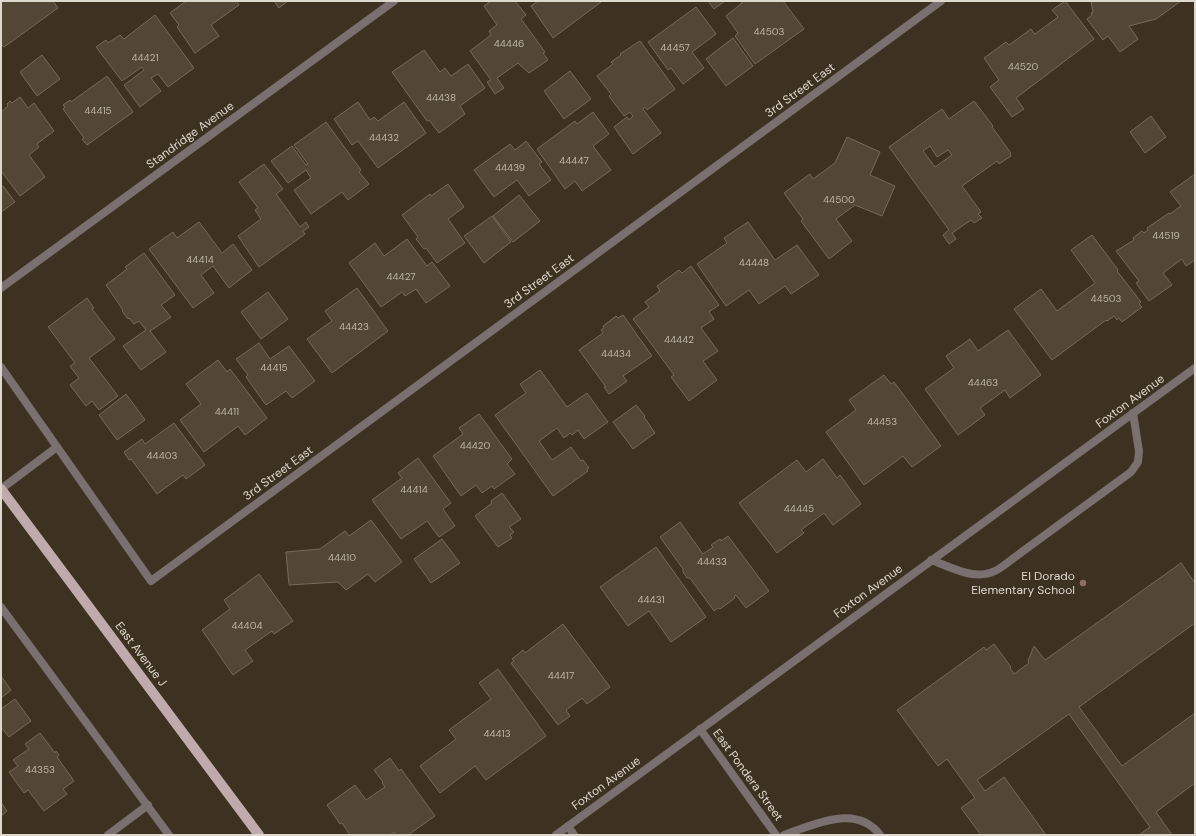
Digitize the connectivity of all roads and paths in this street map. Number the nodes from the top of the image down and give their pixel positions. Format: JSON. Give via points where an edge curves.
{"nodes":[{"id":1,"x":394,"y":1,"type":"edge"},
{"id":2,"x":941,"y":1,"type":"edge"},
{"id":3,"x":1,"y":288,"type":"edge"},
{"id":4,"x":1,"y":367,"type":"edge"},
{"id":5,"x":1195,"y":368,"type":"edge"},
{"id":6,"x":1133,"y":413,"type":"junction"},
{"id":7,"x":57,"y":448,"type":"junction"},
{"id":8,"x":1,"y":489,"type":"edge"},
{"id":9,"x":931,"y":560,"type":"junction"},
{"id":10,"x":1,"y":607,"type":"edge"},
{"id":11,"x":700,"y":729,"type":"junction"},
{"id":12,"x":148,"y":806,"type":"junction"},
{"id":13,"x":568,"y":826,"type":"junction"},
{"id":14,"x":108,"y":835,"type":"edge"},
{"id":15,"x":169,"y":835,"type":"edge"},
{"id":16,"x":259,"y":835,"type":"edge"},
{"id":17,"x":556,"y":835,"type":"edge"},
{"id":18,"x":574,"y":835,"type":"edge"},
{"id":19,"x":776,"y":835,"type":"edge"},
{"id":20,"x":784,"y":835,"type":"edge"},
{"id":21,"x":880,"y":835,"type":"edge"}],
"edges":[{"from":1,"to":3,"type":"street","name":"Standridge Avenue"},
{"from":2,"to":7,"type":"street","name":"3rd Street East","via":[[151,581]]},
{"from":4,"to":7,"type":"street"},
{"from":5,"to":6,"type":"street","name":"Foxton Avenue"},
{"from":6,"to":9,"type":"street","name":"Foxton Avenue"},
{"from":6,"to":9,"type":"street","via":[[1140,451],[1138,462],[1131,472],[1011,560],[994,571],[981,575],[969,574]]},
{"from":7,"to":8,"type":"street"},
{"from":8,"to":16,"type":"main road","name":"East Avenue J"},
{"from":9,"to":11,"type":"street","name":"Foxton Avenue"},
{"from":10,"to":12,"type":"street"},
{"from":11,"to":13,"type":"street","name":"Foxton Avenue"},
{"from":11,"to":19,"type":"street","name":"East Pondera Street"},
{"from":12,"to":14,"type":"street"},
{"from":12,"to":15,"type":"street"},
{"from":13,"to":17,"type":"street","name":"Foxton Avenue"},
{"from":13,"to":18,"type":"street"},
{"from":20,"to":21,"type":"street","via":[[833,819],[848,818],[862,821]]}]}
